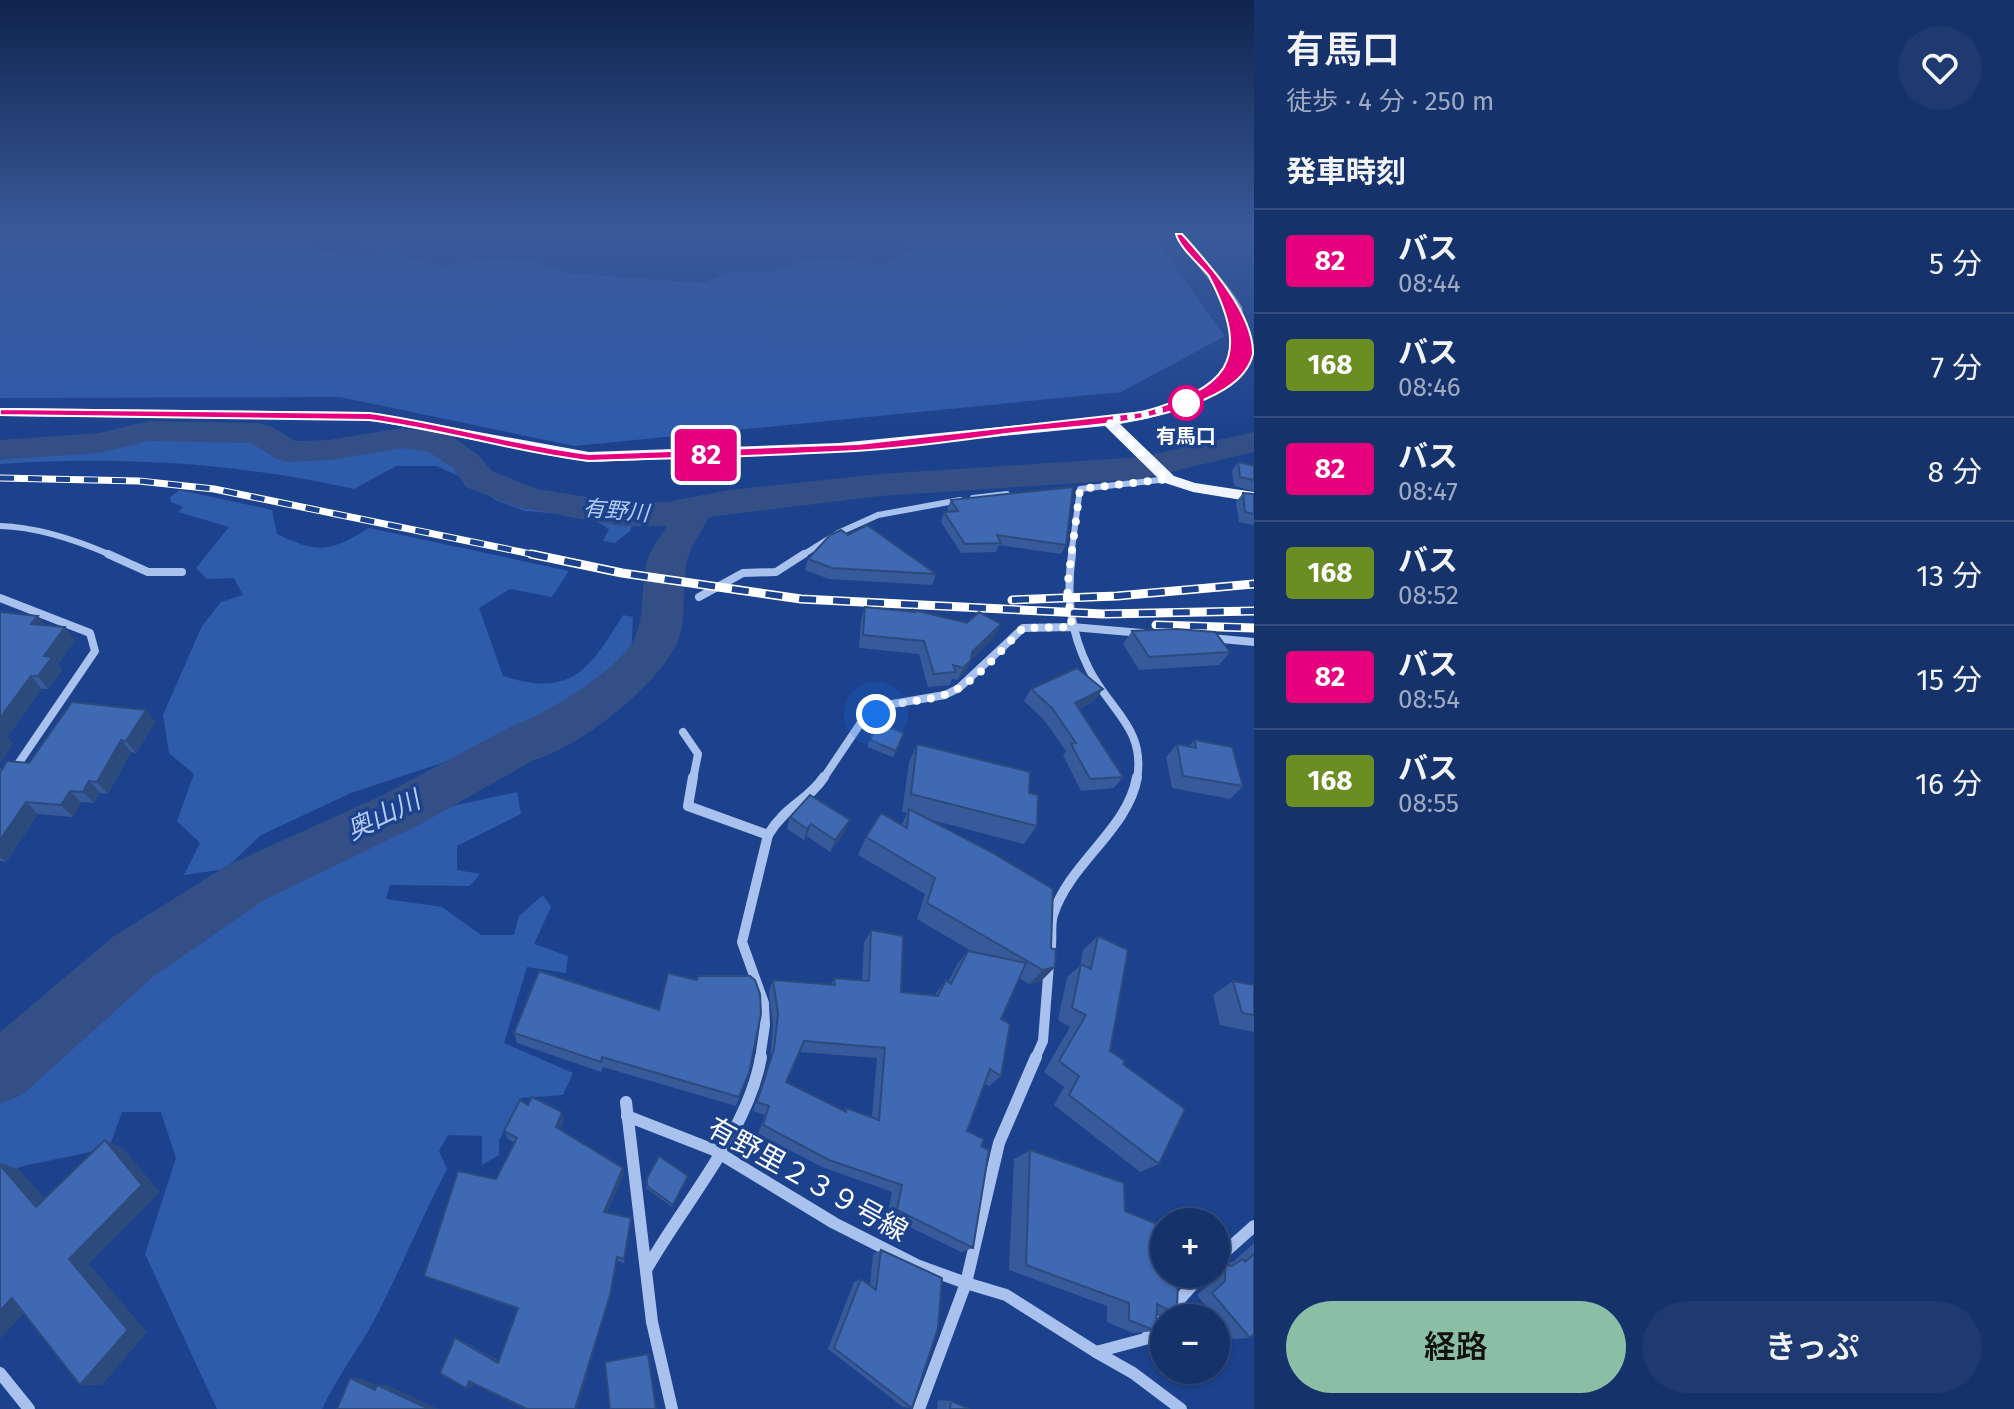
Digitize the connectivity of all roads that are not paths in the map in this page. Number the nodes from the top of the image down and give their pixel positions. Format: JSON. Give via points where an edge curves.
{"nodes":[{"id":1,"x":1234,"y":301,"type":"edge"},
{"id":2,"x":0,"y":412,"type":"edge"},
{"id":3,"x":1107,"y":420,"type":"junction"},
{"id":4,"x":1164,"y":476,"type":"junction"},
{"id":5,"x":1080,"y":489,"type":"junction"},
{"id":6,"x":1065,"y":490,"type":"edge"},
{"id":7,"x":1020,"y":493,"type":"edge"},
{"id":8,"x":1254,"y":497,"type":"edge"},
{"id":9,"x":0,"y":526,"type":"edge"},
{"id":10,"x":182,"y":572,"type":"dead end"},
{"id":11,"x":699,"y":597,"type":"dead end"},
{"id":12,"x":4,"y":598,"type":"edge"},
{"id":13,"x":0,"y":608,"type":"edge"},
{"id":14,"x":1072,"y":627,"type":"junction"},
{"id":15,"x":1159,"y":635,"type":"edge"},
{"id":16,"x":1204,"y":637,"type":"edge"},
{"id":17,"x":1254,"y":642,"type":"edge"},
{"id":18,"x":683,"y":732,"type":"dead end"},
{"id":19,"x":9,"y":778,"type":"edge"},
{"id":20,"x":768,"y":835,"type":"junction"},
{"id":21,"x":718,"y":1153,"type":"junction"},
{"id":22,"x":1254,"y":1226,"type":"edge"},
{"id":23,"x":1230,"y":1247,"type":"edge"},
{"id":24,"x":646,"y":1270,"type":"junction"},
{"id":25,"x":966,"y":1283,"type":"junction"},
{"id":26,"x":1190,"y":1288,"type":"edge"},
{"id":27,"x":1096,"y":1352,"type":"junction"},
{"id":28,"x":0,"y":1373,"type":"edge"},
{"id":29,"x":29,"y":1409,"type":"edge"},
{"id":30,"x":672,"y":1409,"type":"edge"},
{"id":31,"x":919,"y":1409,"type":"edge"},
{"id":32,"x":1181,"y":1409,"type":"edge"}],
"edges":[{"from":1,"to":3,"type":"main road","via":[[1250,342],[1245,364],[1228,382],[1199,398]]},
{"from":2,"to":3,"type":"main road","via":[[369,416],[589,457],[858,448]]},
{"from":3,"to":4,"type":"main road"},
{"from":4,"to":5,"type":"street"},
{"from":4,"to":8,"type":"main road","via":[[1193,487]]},
{"from":5,"to":6,"type":"street"},
{"from":5,"to":14,"type":"street","via":[[1067,589]]},
{"from":7,"to":11,"type":"street","via":[[878,515],[776,572],[743,573]]},
{"from":9,"to":10,"type":"street","via":[[28,527],[79,541],[148,572]]},
{"from":12,"to":13,"type":"street"},
{"from":12,"to":19,"type":"street","via":[[90,633],[95,651]]},
{"from":14,"to":15,"type":"street"},
{"from":14,"to":20,"type":"street","via":[[1023,628],[959,688],[892,704],[860,724],[818,787],[780,815]]},
{"from":14,"to":25,"type":"street","via":[[1090,671],[1132,732],[1141,757],[1139,770],[1134,795],[1053,915],[1043,1041],[999,1143]]},
{"from":16,"to":17,"type":"street"},
{"from":18,"to":20,"type":"street","via":[[698,754],[688,806]]},
{"from":20,"to":21,"type":"street","via":[[741,941],[758,981],[766,1028],[746,1105]]},
{"from":21,"to":24,"type":"street"},
{"from":21,"to":24,"type":"street","name":"有野里２３９号線","via":[[627,1109]]},
{"from":21,"to":25,"type":"street","name":"有野里２３９号線","via":[[834,1223]]},
{"from":22,"to":23,"type":"street"},
{"from":24,"to":30,"type":"street"},
{"from":25,"to":27,"type":"street","name":"有野里２３９号線","via":[[1006,1295]]},
{"from":25,"to":31,"type":"street"},
{"from":26,"to":27,"type":"street","via":[[1145,1339]]},
{"from":27,"to":32,"type":"street","name":"有野里２３９号線"},
{"from":28,"to":29,"type":"street"}]}
